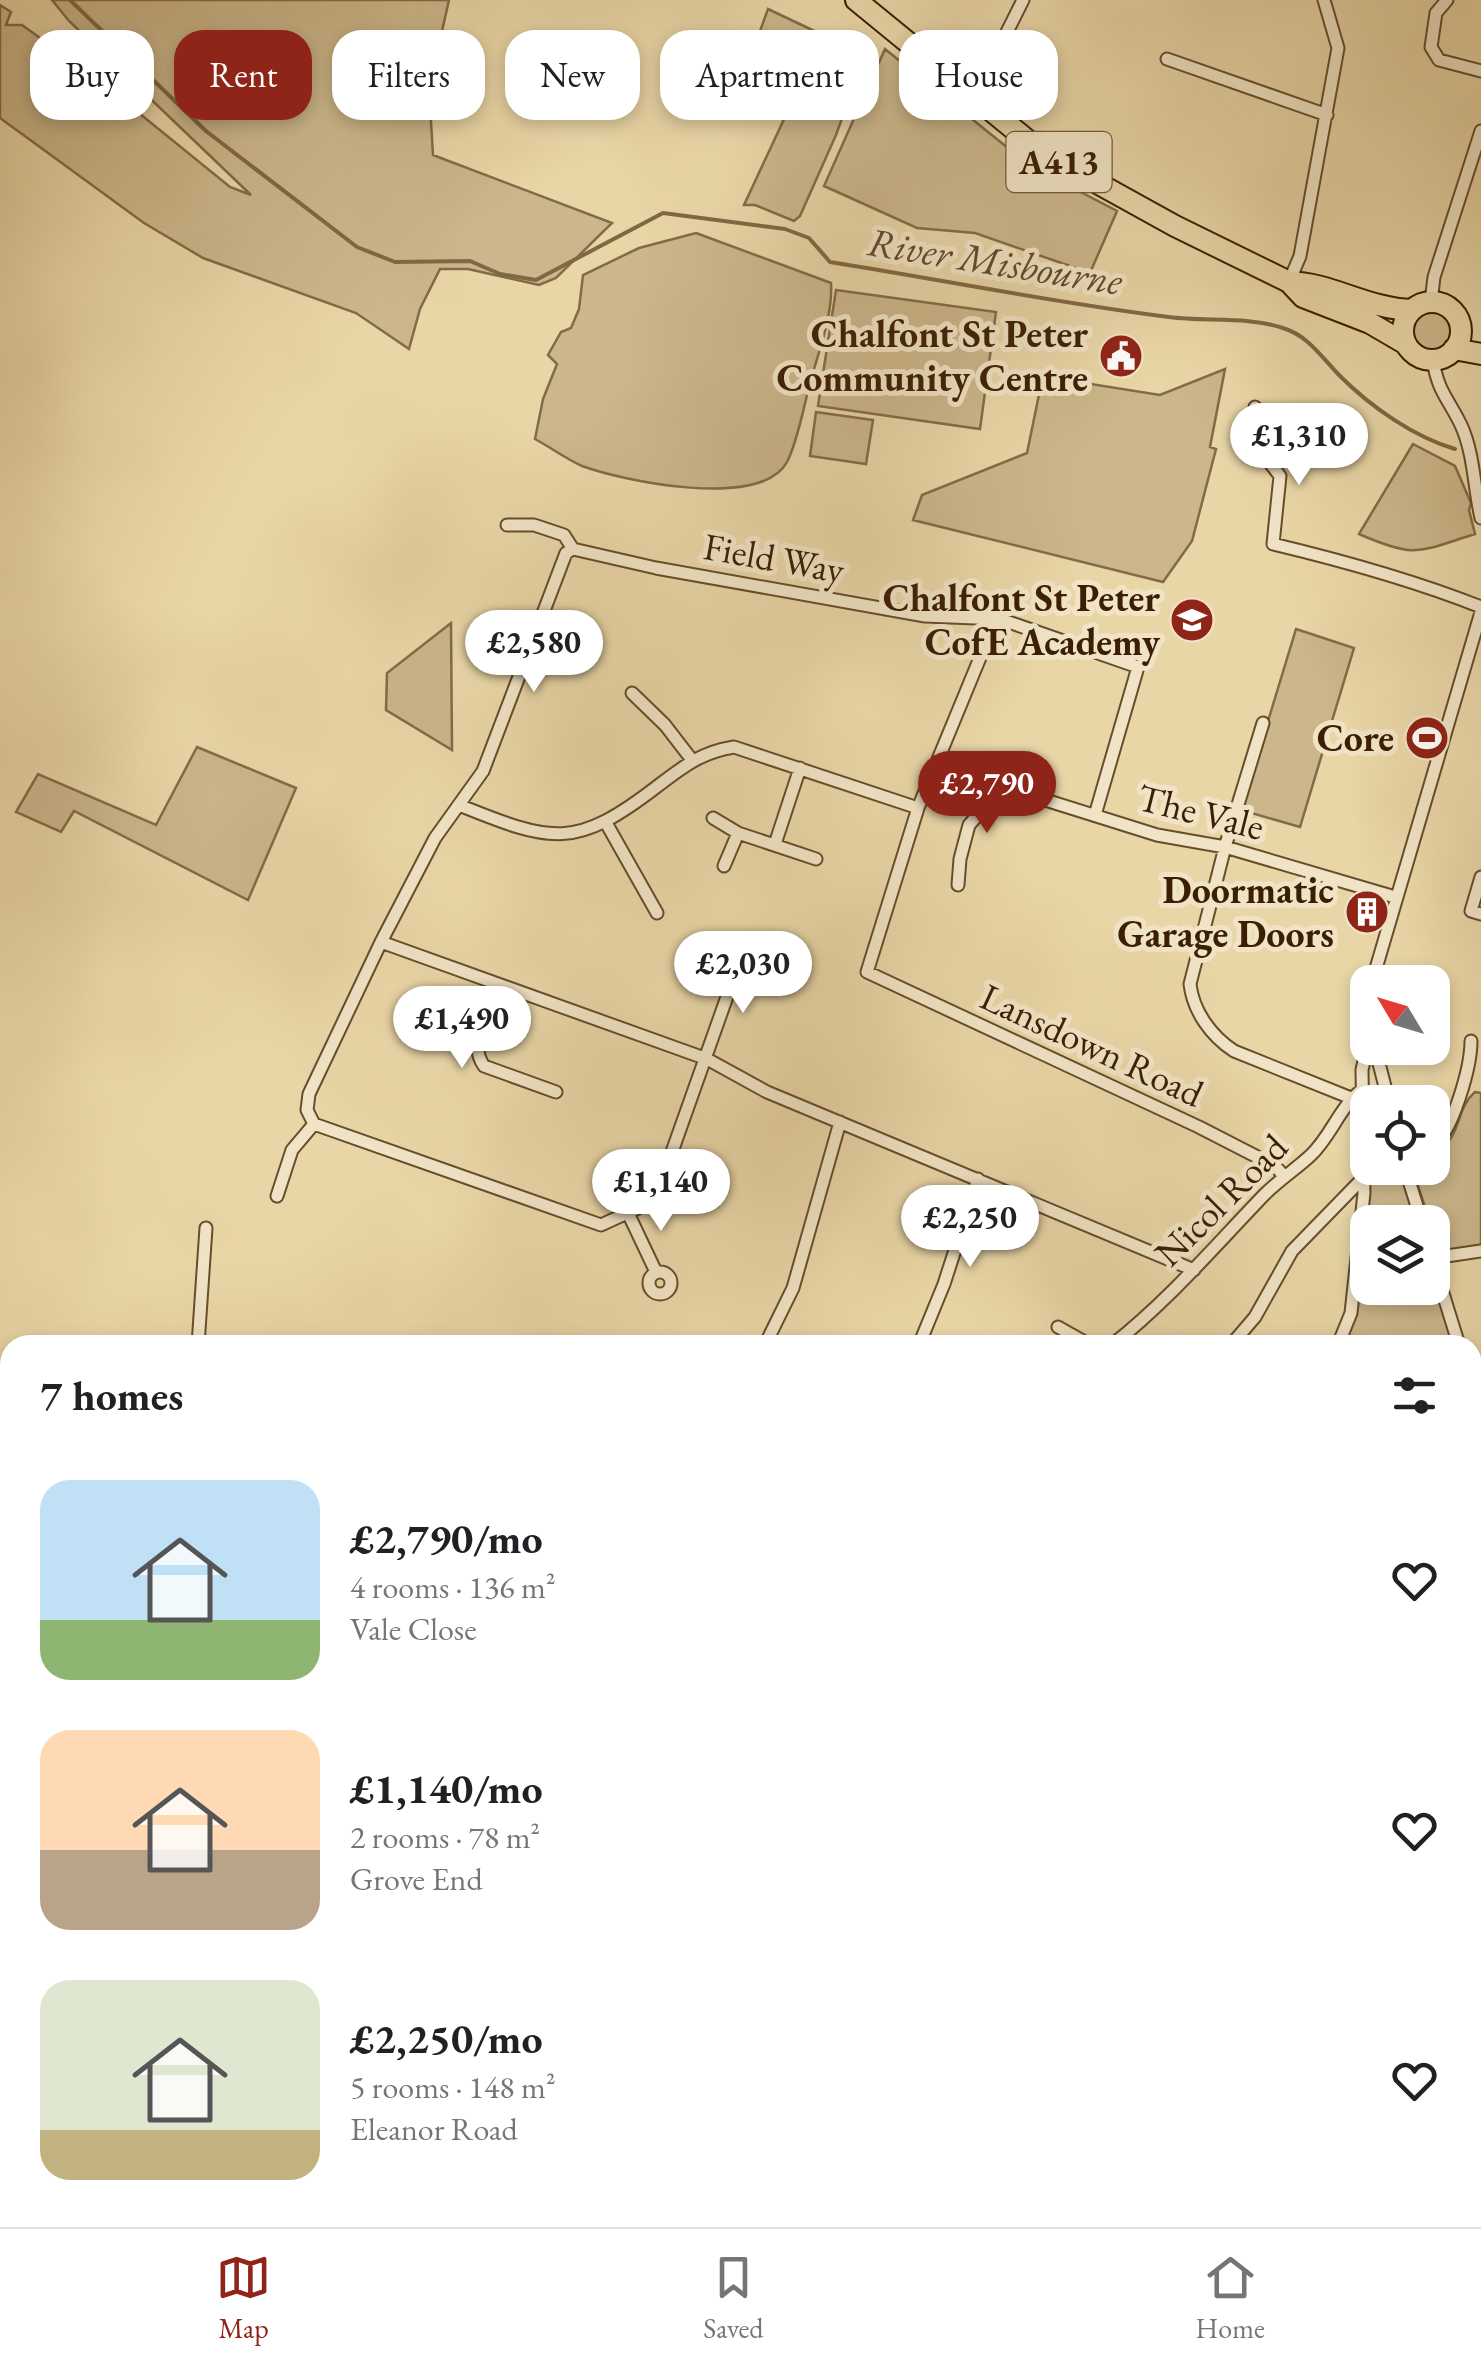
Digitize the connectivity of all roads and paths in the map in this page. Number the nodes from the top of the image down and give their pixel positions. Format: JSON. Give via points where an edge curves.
{"nodes":[{"id":1,"x":856,"y":0,"type":"edge"},
{"id":2,"x":1023,"y":0,"type":"edge"},
{"id":3,"x":1324,"y":0,"type":"edge"},
{"id":4,"x":1447,"y":0,"type":"edge"},
{"id":5,"x":1008,"y":30,"type":"edge"},
{"id":6,"x":899,"y":34,"type":"edge"},
{"id":7,"x":1167,"y":59,"type":"dead end"},
{"id":8,"x":1481,"y":70,"type":"edge"},
{"id":9,"x":1327,"y":115,"type":"junction"},
{"id":10,"x":1005,"y":120,"type":"edge"},
{"id":11,"x":1481,"y":130,"type":"edge"},
{"id":12,"x":1288,"y":282,"type":"junction"},
{"id":13,"x":1421,"y":306,"type":"junction"},
{"id":14,"x":1460,"y":322,"type":"junction"},
{"id":15,"x":1481,"y":334,"type":"edge"},
{"id":16,"x":1406,"y":344,"type":"junction"},
{"id":17,"x":1454,"y":350,"type":"junction"},
{"id":18,"x":1481,"y":354,"type":"edge"},
{"id":19,"x":1433,"y":360,"type":"junction"},
{"id":20,"x":1255,"y":407,"type":"dead end"},
{"id":21,"x":1481,"y":518,"type":"edge"},
{"id":22,"x":507,"y":525,"type":"dead end"},
{"id":23,"x":572,"y":549,"type":"junction"},
{"id":24,"x":1481,"y":610,"type":"edge"},
{"id":25,"x":996,"y":619,"type":"junction"},
{"id":26,"x":632,"y":693,"type":"dead end"},
{"id":27,"x":1262,"y":723,"type":"dead end"},
{"id":28,"x":692,"y":760,"type":"junction"},
{"id":29,"x":936,"y":766,"type":"junction"},
{"id":30,"x":800,"y":768,"type":"junction"},
{"id":31,"x":994,"y":785,"type":"junction"},
{"id":32,"x":459,"y":805,"type":"junction"},
{"id":33,"x":918,"y":808,"type":"junction"},
{"id":34,"x":1095,"y":815,"type":"junction"},
{"id":35,"x":713,"y":818,"type":"dead end"},
{"id":36,"x":606,"y":822,"type":"junction"},
{"id":37,"x":738,"y":833,"type":"junction"},
{"id":38,"x":774,"y":844,"type":"junction"},
{"id":39,"x":1225,"y":847,"type":"junction"},
{"id":40,"x":816,"y":859,"type":"dead end"},
{"id":41,"x":724,"y":866,"type":"dead end"},
{"id":42,"x":1481,"y":877,"type":"edge"},
{"id":43,"x":958,"y":884,"type":"dead end"},
{"id":44,"x":1395,"y":897,"type":"junction"},
{"id":45,"x":657,"y":913,"type":"dead end"},
{"id":46,"x":1481,"y":914,"type":"edge"},
{"id":47,"x":380,"y":942,"type":"junction"},
{"id":48,"x":740,"y":960,"type":"dead end"},
{"id":49,"x":1377,"y":965,"type":"edge"},
{"id":50,"x":496,"y":985,"type":"junction"},
{"id":51,"x":1471,"y":1042,"type":"dead end"},
{"id":52,"x":706,"y":1059,"type":"junction"},
{"id":53,"x":556,"y":1092,"type":"dead end"},
{"id":54,"x":1350,"y":1098,"type":"edge"},
{"id":55,"x":1350,"y":1099,"type":"edge"},
{"id":56,"x":840,"y":1122,"type":"junction"},
{"id":57,"x":314,"y":1124,"type":"junction"},
{"id":58,"x":1450,"y":1125,"type":"edge"},
{"id":59,"x":1284,"y":1176,"type":"junction"},
{"id":60,"x":978,"y":1179,"type":"junction"},
{"id":61,"x":1356,"y":1185,"type":"edge"},
{"id":62,"x":1364,"y":1185,"type":"edge"},
{"id":63,"x":278,"y":1196,"type":"dead end"},
{"id":64,"x":628,"y":1213,"type":"junction"},
{"id":65,"x":206,"y":1228,"type":"dead end"},
{"id":66,"x":1481,"y":1251,"type":"edge"},
{"id":67,"x":1450,"y":1256,"type":"edge"},
{"id":68,"x":1194,"y":1270,"type":"junction"},
{"id":69,"x":656,"y":1272,"type":"dead end"},
{"id":70,"x":1447,"y":1305,"type":"edge"},
{"id":71,"x":1058,"y":1328,"type":"dead end"},
{"id":72,"x":199,"y":1335,"type":"edge"},
{"id":73,"x":770,"y":1335,"type":"edge"},
{"id":74,"x":924,"y":1335,"type":"edge"},
{"id":75,"x":1071,"y":1335,"type":"edge"},
{"id":76,"x":1123,"y":1335,"type":"edge"},
{"id":77,"x":1240,"y":1335,"type":"edge"},
{"id":78,"x":1342,"y":1335,"type":"edge"},
{"id":79,"x":1456,"y":1335,"type":"edge"}],
"edges":[{"from":1,"to":6,"type":"highway","number":"A413"},
{"from":2,"to":5,"type":"street"},
{"from":3,"to":9,"type":"street","via":[[1338,48]]},
{"from":4,"to":8,"type":"street","via":[[1436,13],[1431,47],[1439,60]]},
{"from":7,"to":9,"type":"street"},
{"from":9,"to":12,"type":"street","via":[[1300,256]]},
{"from":10,"to":12,"type":"highway","number":"A413","via":[[1043,153]]},
{"from":11,"to":13,"type":"street"},
{"from":12,"to":13,"type":"highway","number":"A413","via":[[1309,282],[1384,308]]},
{"from":12,"to":16,"type":"highway","number":"A413","via":[[1303,296]]},
{"from":13,"to":14,"type":"highway","number":"A413","via":[[1449,307]]},
{"from":13,"to":16,"type":"highway","via":[[1403,326]]},
{"from":14,"to":15,"type":"highway","number":"A413"},
{"from":14,"to":17,"type":"highway"},
{"from":16,"to":19,"type":"highway","number":"A413"},
{"from":17,"to":18,"type":"highway"},
{"from":17,"to":19,"type":"highway"},
{"from":19,"to":21,"type":"street","via":[[1439,390],[1462,426]]},
{"from":20,"to":24,"type":"street","via":[[1254,442],[1280,476],[1273,544],[1354,563]]},
{"from":22,"to":23,"type":"street","name":"Field Way","via":[[564,535]]},
{"from":23,"to":25,"type":"street","name":"Field Way","via":[[925,616]]},
{"from":23,"to":32,"type":"street","via":[[483,772]]},
{"from":24,"to":44,"type":"street"},
{"from":25,"to":29,"type":"street"},
{"from":25,"to":34,"type":"street","name":"Field Way","via":[[1138,667]]},
{"from":26,"to":28,"type":"street"},
{"from":27,"to":39,"type":"street"},
{"from":28,"to":30,"type":"street","via":[[734,748]]},
{"from":28,"to":36,"type":"street"},
{"from":29,"to":31,"type":"street","name":"The Vale"},
{"from":29,"to":33,"type":"street"},
{"from":30,"to":33,"type":"street"},
{"from":30,"to":38,"type":"street"},
{"from":31,"to":34,"type":"street","name":"The Vale"},
{"from":31,"to":43,"type":"street","via":[[969,825]]},
{"from":32,"to":36,"type":"street","via":[[528,833],[572,835]]},
{"from":32,"to":47,"type":"street"},
{"from":33,"to":59,"type":"street","name":"Lansdown Road","via":[[866,965],[871,976],[1199,1128]]},
{"from":34,"to":39,"type":"street","name":"The Vale"},
{"from":35,"to":37,"type":"street"},
{"from":36,"to":45,"type":"street"},
{"from":37,"to":38,"type":"street"},
{"from":37,"to":41,"type":"street"},
{"from":38,"to":40,"type":"street"},
{"from":39,"to":44,"type":"street","name":"The Vale"},
{"from":39,"to":54,"type":"street","via":[[1190,984],[1201,1016],[1234,1051]]},
{"from":42,"to":46,"type":"street","via":[[1471,911]]},
{"from":44,"to":49,"type":"street"},
{"from":47,"to":50,"type":"street"},
{"from":47,"to":57,"type":"street","via":[[309,1094]]},
{"from":48,"to":52,"type":"street"},
{"from":50,"to":52,"type":"street"},
{"from":50,"to":53,"type":"street","via":[[476,1045],[478,1058]]},
{"from":51,"to":58,"type":"street","via":[[1471,1064]]},
{"from":52,"to":56,"type":"street"},
{"from":52,"to":64,"type":"street","via":[[656,1197]]},
{"from":55,"to":59,"type":"street","name":"Nicol Road","via":[[1317,1148]]},
{"from":56,"to":60,"type":"street"},
{"from":56,"to":73,"type":"street","via":[[793,1288]]},
{"from":57,"to":63,"type":"street","via":[[292,1150]]},
{"from":57,"to":64,"type":"street","via":[[601,1225]]},
{"from":59,"to":68,"type":"street","name":"Nicol Road"},
{"from":60,"to":68,"type":"street"},
{"from":60,"to":74,"type":"street"},
{"from":61,"to":77,"type":"street","via":[[1292,1251]]},
{"from":62,"to":78,"type":"street","via":[[1351,1313]]},
{"from":64,"to":69,"type":"street"},
{"from":65,"to":72,"type":"street"},
{"from":66,"to":67,"type":"street"},
{"from":68,"to":76,"type":"street","name":"Nicol Road"},
{"from":70,"to":79,"type":"street"},
{"from":71,"to":75,"type":"street"}]}
